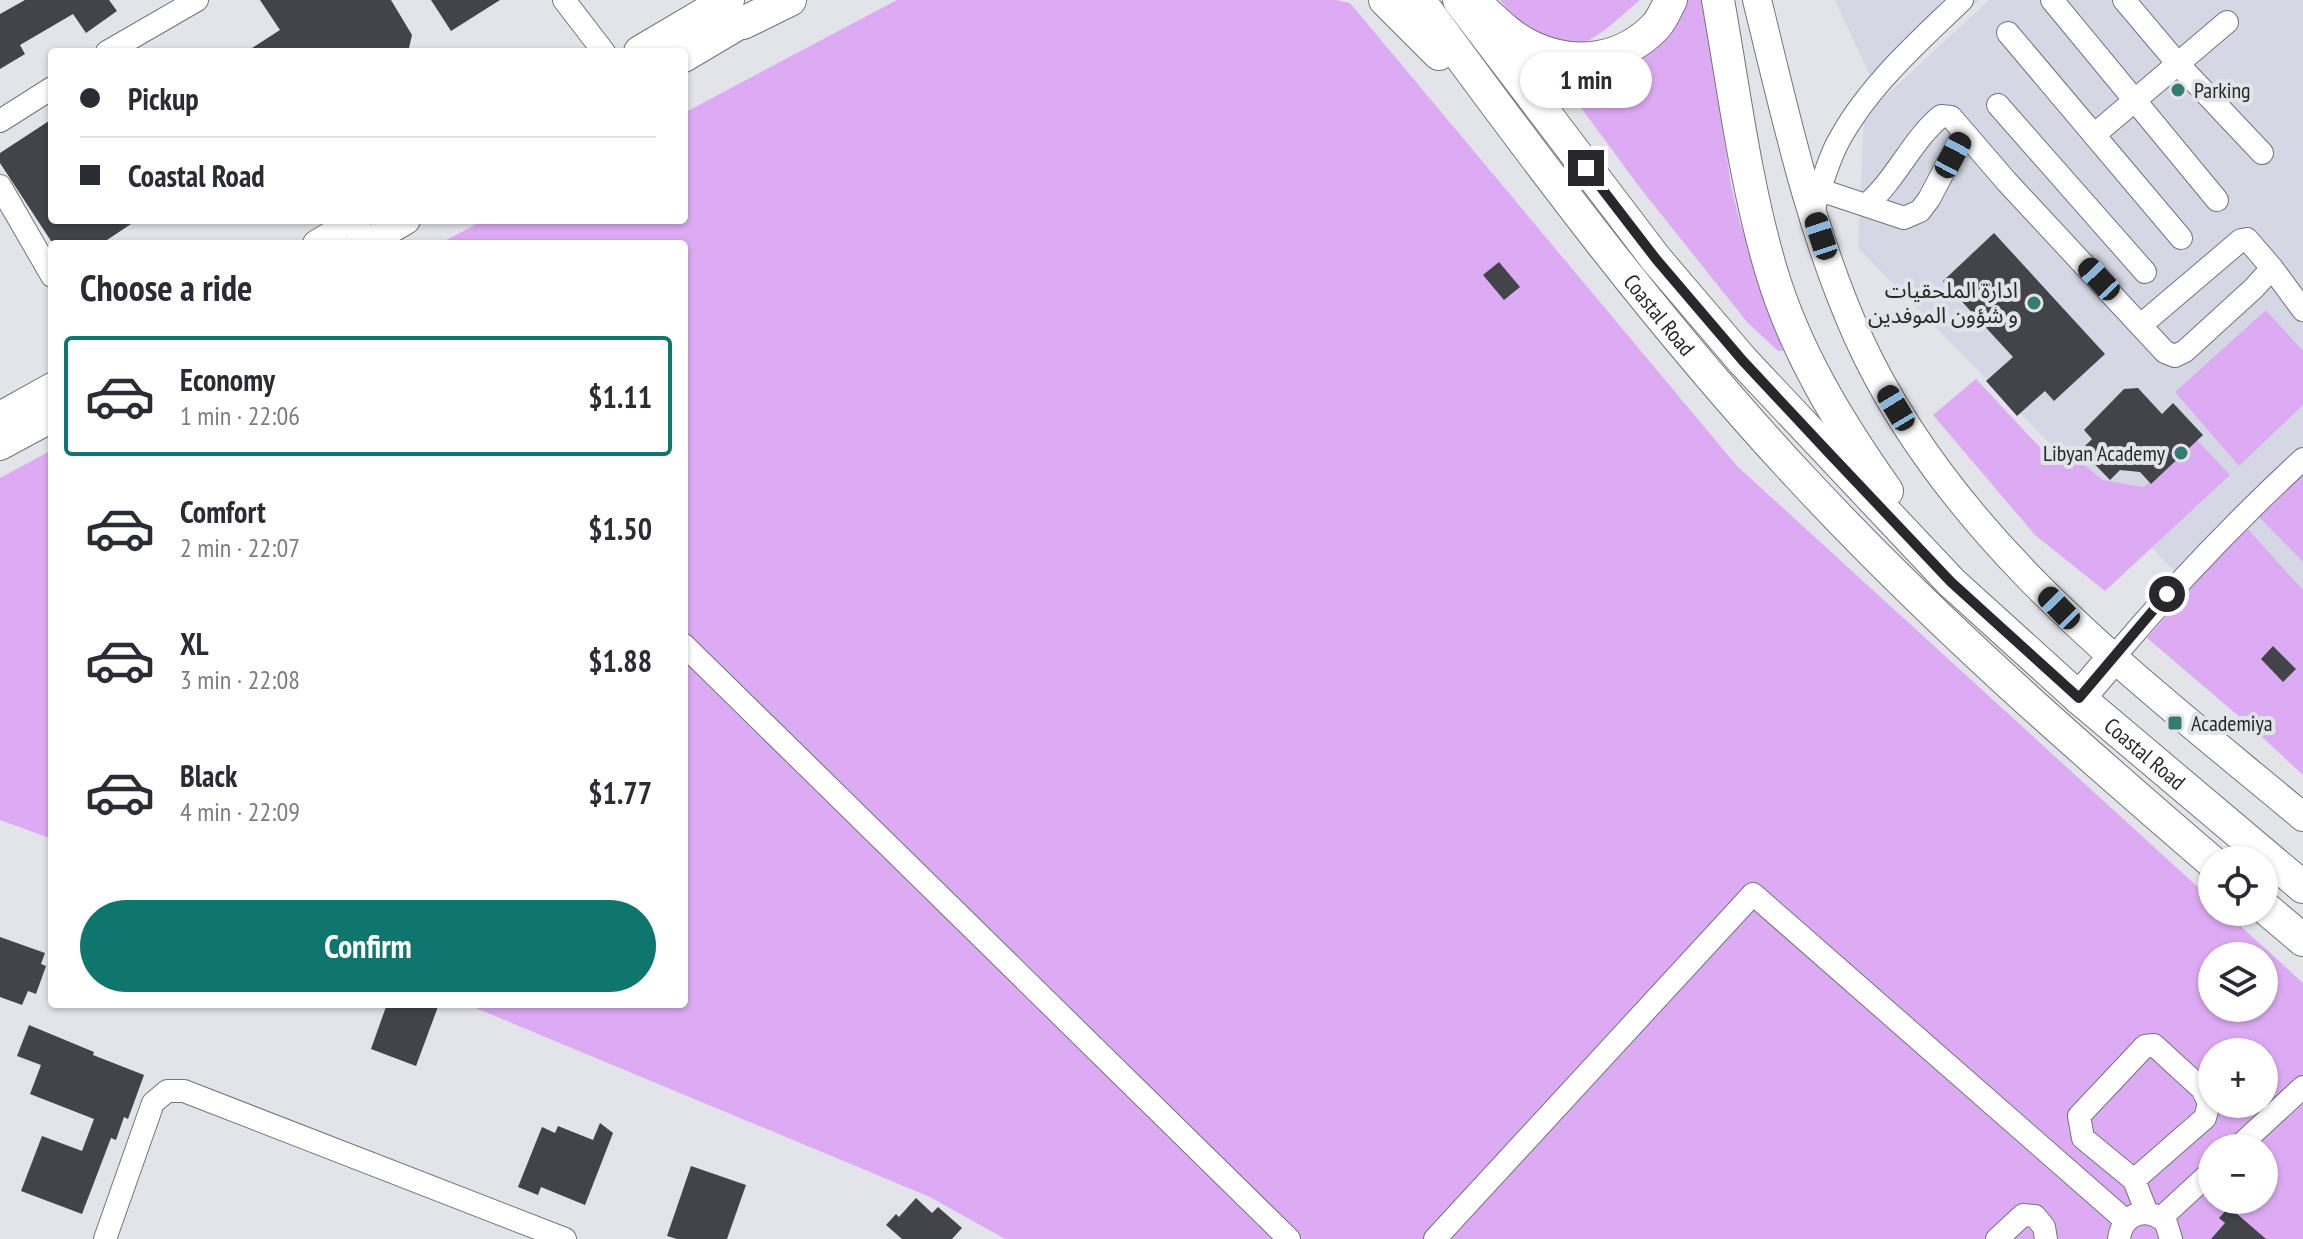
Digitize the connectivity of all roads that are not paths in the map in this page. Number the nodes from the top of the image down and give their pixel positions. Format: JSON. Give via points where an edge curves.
{"nodes":[{"id":1,"x":197,"y":0,"type":"edge"},
{"id":2,"x":564,"y":0,"type":"edge"},
{"id":3,"x":683,"y":0,"type":"edge"},
{"id":4,"x":781,"y":0,"type":"edge"},
{"id":5,"x":790,"y":0,"type":"edge"},
{"id":6,"x":1385,"y":0,"type":"edge"},
{"id":7,"x":1419,"y":0,"type":"edge"},
{"id":8,"x":1459,"y":0,"type":"edge"},
{"id":9,"x":1473,"y":0,"type":"edge"},
{"id":10,"x":1671,"y":0,"type":"edge"},
{"id":11,"x":1718,"y":0,"type":"edge"},
{"id":12,"x":1757,"y":0,"type":"edge"},
{"id":13,"x":1962,"y":0,"type":"edge"},
{"id":14,"x":2052,"y":0,"type":"edge"},
{"id":15,"x":2124,"y":0,"type":"edge"},
{"id":16,"x":735,"y":12,"type":"edge"},
{"id":17,"x":2227,"y":22,"type":"dead end"},
{"id":18,"x":2008,"y":33,"type":"dead end"},
{"id":19,"x":114,"y":48,"type":"edge"},
{"id":20,"x":601,"y":48,"type":"edge"},
{"id":21,"x":623,"y":48,"type":"edge"},
{"id":22,"x":650,"y":48,"type":"edge"},
{"id":23,"x":688,"y":54,"type":"edge"},
{"id":24,"x":2178,"y":64,"type":"junction"},
{"id":25,"x":48,"y":91,"type":"edge"},
{"id":26,"x":2134,"y":101,"type":"junction"},
{"id":27,"x":1998,"y":105,"type":"dead end"},
{"id":28,"x":1504,"y":117,"type":"junction"},
{"id":29,"x":0,"y":121,"type":"edge"},
{"id":30,"x":1964,"y":133,"type":"junction"},
{"id":31,"x":2094,"y":135,"type":"junction"},
{"id":32,"x":2262,"y":153,"type":"dead end"},
{"id":33,"x":0,"y":186,"type":"edge"},
{"id":34,"x":1817,"y":200,"type":"junction"},
{"id":35,"x":2217,"y":200,"type":"dead end"},
{"id":36,"x":1866,"y":205,"type":"junction"},
{"id":37,"x":350,"y":224,"type":"edge"},
{"id":38,"x":399,"y":224,"type":"edge"},
{"id":39,"x":2181,"y":238,"type":"dead end"},
{"id":40,"x":324,"y":240,"type":"edge"},
{"id":41,"x":372,"y":240,"type":"edge"},
{"id":42,"x":2272,"y":268,"type":"junction"},
{"id":43,"x":48,"y":269,"type":"edge"},
{"id":44,"x":2145,"y":272,"type":"dead end"},
{"id":45,"x":2303,"y":310,"type":"edge"},
{"id":46,"x":2141,"y":325,"type":"junction"},
{"id":47,"x":48,"y":389,"type":"edge"},
{"id":48,"x":0,"y":416,"type":"edge"},
{"id":49,"x":48,"y":420,"type":"edge"},
{"id":50,"x":0,"y":446,"type":"edge"},
{"id":51,"x":2303,"y":459,"type":"edge"},
{"id":52,"x":1951,"y":582,"type":"junction"},
{"id":53,"x":688,"y":649,"type":"edge"},
{"id":54,"x":2113,"y":658,"type":"junction"},
{"id":55,"x":2079,"y":698,"type":"junction"},
{"id":56,"x":2303,"y":817,"type":"edge"},
{"id":57,"x":2198,"y":850,"type":"edge"},
{"id":58,"x":2303,"y":887,"type":"edge"},
{"id":59,"x":2278,"y":919,"type":"edge"},
{"id":60,"x":2303,"y":940,"type":"edge"},
{"id":61,"x":2303,"y":1087,"type":"edge"},
{"id":62,"x":2252,"y":1134,"type":"edge"},
{"id":63,"x":2134,"y":1180,"type":"junction"},
{"id":64,"x":2198,"y":1185,"type":"edge"},
{"id":65,"x":2160,"y":1223,"type":"edge"},
{"id":66,"x":2122,"y":1230,"type":"edge"},
{"id":67,"x":105,"y":1239,"type":"edge"},
{"id":68,"x":565,"y":1239,"type":"edge"},
{"id":69,"x":1289,"y":1239,"type":"edge"},
{"id":70,"x":1435,"y":1239,"type":"edge"},
{"id":71,"x":1997,"y":1239,"type":"edge"},
{"id":72,"x":2046,"y":1239,"type":"edge"}],
"edges":[{"from":1,"to":19,"type":"street"},
{"from":2,"to":20,"type":"street"},
{"from":3,"to":21,"type":"highway"},
{"from":4,"to":16,"type":"highway"},
{"from":5,"to":16,"type":"highway"},
{"from":6,"to":28,"type":"highway"},
{"from":7,"to":28,"type":"highway","name":"Coastal Road"},
{"from":8,"to":52,"type":"highway","name":"Coastal Road","via":[[1656,259],[1743,361]]},
{"from":9,"to":10,"type":"highway","via":[[1532,48],[1569,59],[1606,57],[1632,47],[1657,25]]},
{"from":11,"to":52,"type":"highway","via":[[1751,188],[1772,272],[1811,371],[1855,445]]},
{"from":12,"to":34,"type":"main road","via":[[1785,113]]},
{"from":13,"to":34,"type":"street","via":[[1894,67],[1858,112],[1837,145]]},
{"from":14,"to":26,"type":"street"},
{"from":15,"to":24,"type":"street"},
{"from":16,"to":22,"type":"highway"},
{"from":16,"to":23,"type":"main road"},
{"from":17,"to":24,"type":"street"},
{"from":18,"to":31,"type":"street"},
{"from":24,"to":26,"type":"street"},
{"from":24,"to":32,"type":"street"},
{"from":25,"to":29,"type":"street"},
{"from":26,"to":31,"type":"street"},
{"from":26,"to":35,"type":"street"},
{"from":27,"to":44,"type":"street"},
{"from":28,"to":57,"type":"highway","name":"Coastal Road","via":[[1639,288],[1801,478],[2049,722]]},
{"from":30,"to":36,"type":"street","via":[[1920,211],[1904,218]]},
{"from":30,"to":36,"type":"street","via":[[1951,117],[1941,116]]},
{"from":30,"to":46,"type":"street"},
{"from":31,"to":39,"type":"street"},
{"from":33,"to":43,"type":"street"},
{"from":34,"to":36,"type":"street"},
{"from":34,"to":54,"type":"main road","via":[[1838,287],[1858,337],[1910,431],[2019,566]]},
{"from":37,"to":40,"type":"main road"},
{"from":38,"to":41,"type":"main road"},
{"from":42,"to":45,"type":"street"},
{"from":42,"to":46,"type":"street","via":[[2253,244],[2241,240]]},
{"from":42,"to":46,"type":"street","via":[[2175,356]]},
{"from":47,"to":48,"type":"main road"},
{"from":49,"to":50,"type":"main road"},
{"from":51,"to":54,"type":"street","via":[[2238,519]]},
{"from":52,"to":55,"type":"highway","name":"Coastal Road"},
{"from":53,"to":69,"type":"street"},
{"from":54,"to":55,"type":"highway"},
{"from":54,"to":56,"type":"main road"},
{"from":55,"to":58,"type":"highway","name":"Coastal Road"},
{"from":59,"to":60,"type":"highway"},
{"from":61,"to":62,"type":"street"},
{"from":63,"to":63,"type":"street","via":[[2205,1118],[2209,1103],[2202,1089],[2154,1045],[2145,1046],[2079,1116],[2083,1138]]},
{"from":63,"to":65,"type":"street"},
{"from":64,"to":65,"type":"street"},
{"from":65,"to":66,"type":"street","via":[[2137,1214]]},
{"from":66,"to":70,"type":"street","via":[[1753,894]]},
{"from":67,"to":68,"type":"street","via":[[153,1103],[167,1091],[184,1091]]},
{"from":71,"to":72,"type":"street","via":[[2023,1215],[2035,1216]]}]}
